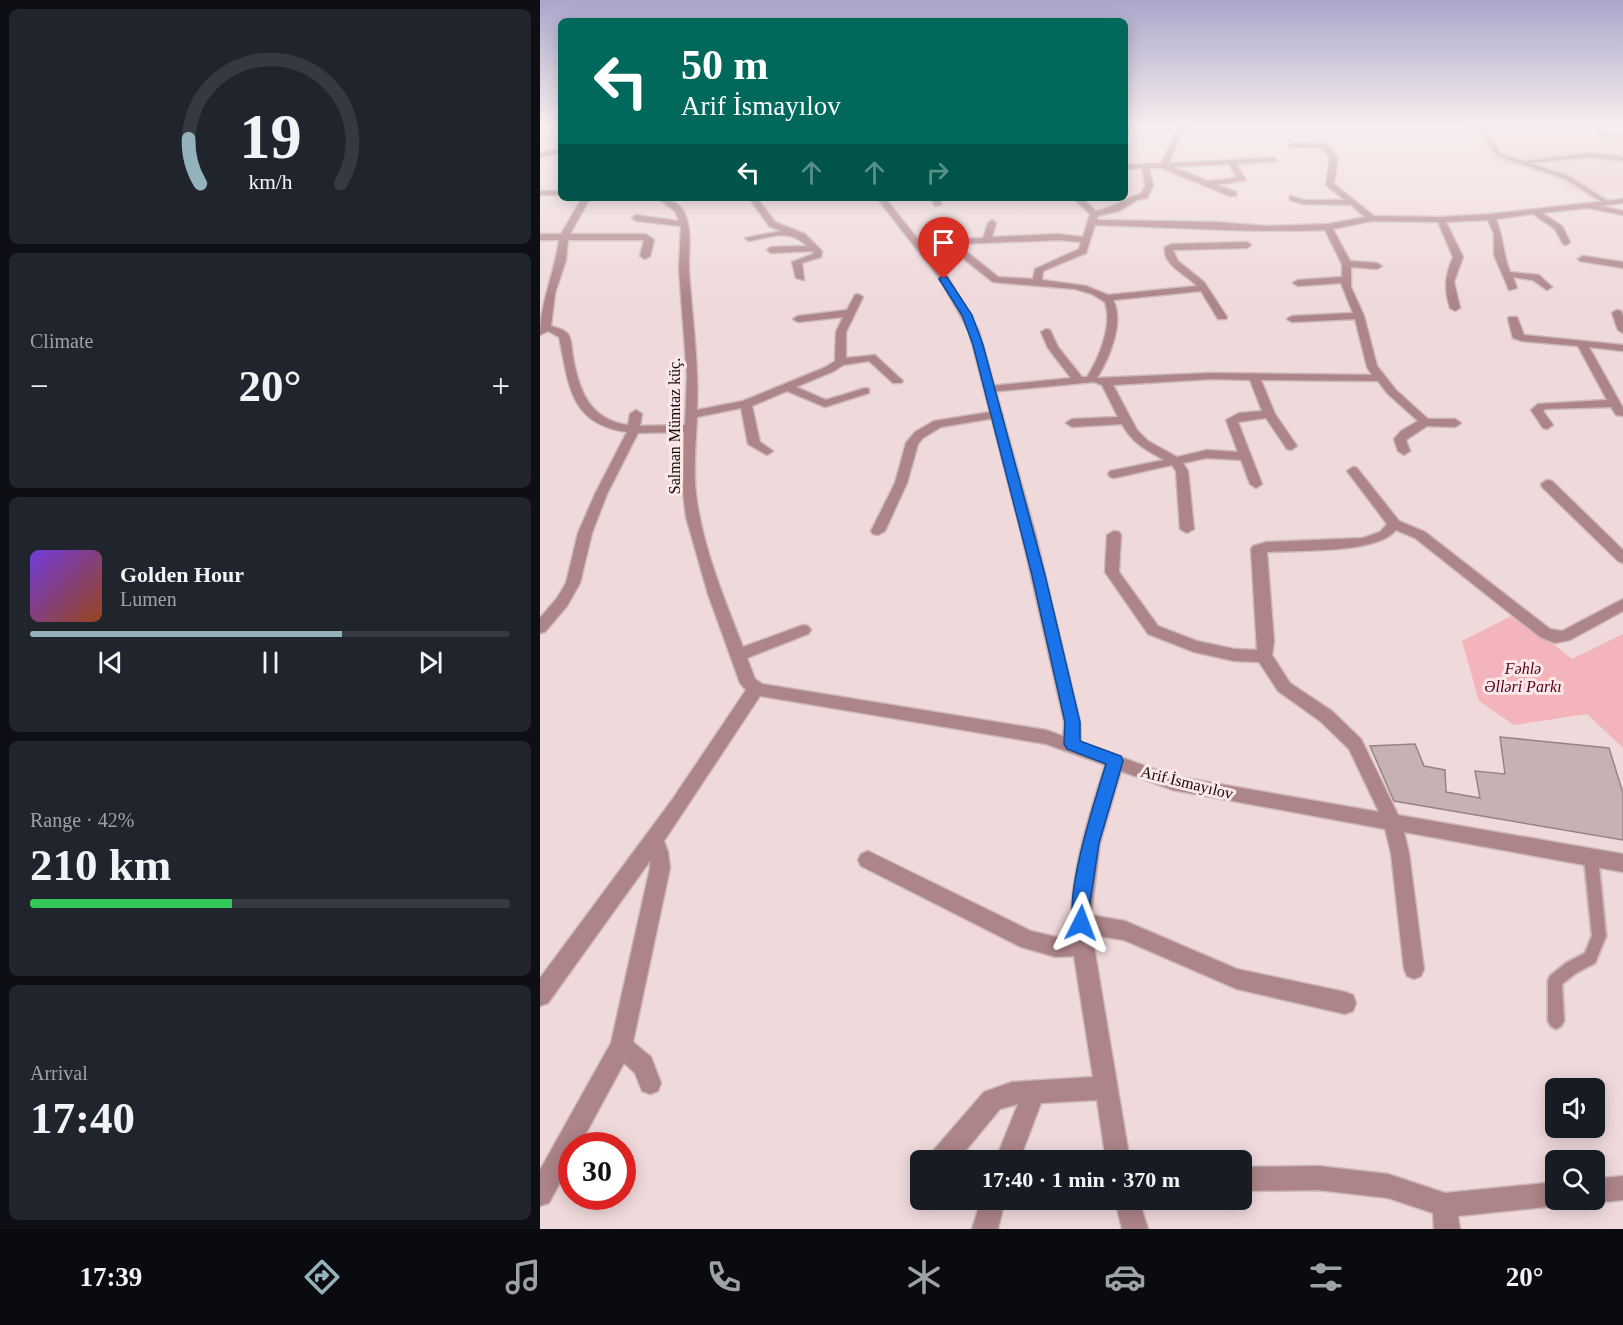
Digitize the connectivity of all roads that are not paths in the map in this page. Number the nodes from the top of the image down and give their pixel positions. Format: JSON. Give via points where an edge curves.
{"nodes":[{"id":1,"x":1149,"y":184,"type":"edge"},
{"id":2,"x":1214,"y":184,"type":"edge"},
{"id":3,"x":1330,"y":184,"type":"edge"},
{"id":4,"x":1578,"y":184,"type":"edge"},
{"id":5,"x":540,"y":193,"type":"edge"},
{"id":6,"x":558,"y":193,"type":"edge"},
{"id":7,"x":1233,"y":194,"type":"dead end"},
{"id":8,"x":1293,"y":198,"type":"dead end"},
{"id":9,"x":1128,"y":200,"type":"edge"},
{"id":10,"x":584,"y":201,"type":"edge"},
{"id":11,"x":666,"y":201,"type":"edge"},
{"id":12,"x":756,"y":201,"type":"edge"},
{"id":13,"x":884,"y":201,"type":"edge"},
{"id":14,"x":1079,"y":201,"type":"edge"},
{"id":15,"x":1127,"y":201,"type":"edge"},
{"id":16,"x":1623,"y":201,"type":"edge"},
{"id":17,"x":1606,"y":202,"type":"junction"},
{"id":18,"x":1351,"y":203,"type":"junction"},
{"id":19,"x":1583,"y":204,"type":"junction"},
{"id":20,"x":1533,"y":211,"type":"junction"},
{"id":21,"x":1623,"y":213,"type":"edge"},
{"id":22,"x":1491,"y":217,"type":"junction"},
{"id":23,"x":636,"y":218,"type":"dead end"},
{"id":24,"x":1093,"y":218,"type":"junction"},
{"id":25,"x":1372,"y":218,"type":"junction"},
{"id":26,"x":1441,"y":220,"type":"junction"},
{"id":27,"x":932,"y":223,"type":"dead end"},
{"id":28,"x":992,"y":224,"type":"dead end"},
{"id":29,"x":685,"y":225,"type":"junction"},
{"id":30,"x":1328,"y":226,"type":"junction"},
{"id":31,"x":789,"y":232,"type":"junction"},
{"id":32,"x":540,"y":237,"type":"edge"},
{"id":33,"x":564,"y":237,"type":"junction"},
{"id":34,"x":749,"y":238,"type":"dead end"},
{"id":35,"x":987,"y":239,"type":"junction"},
{"id":36,"x":1085,"y":240,"type":"junction"},
{"id":37,"x":950,"y":242,"type":"junction"},
{"id":38,"x":1566,"y":242,"type":"dead end"},
{"id":39,"x":1247,"y":245,"type":"dead end"},
{"id":40,"x":815,"y":248,"type":"junction"},
{"id":41,"x":771,"y":250,"type":"dead end"},
{"id":42,"x":645,"y":256,"type":"dead end"},
{"id":43,"x":1582,"y":259,"type":"dead end"},
{"id":44,"x":1347,"y":264,"type":"junction"},
{"id":45,"x":1623,"y":265,"type":"edge"},
{"id":46,"x":1377,"y":266,"type":"dead end"},
{"id":47,"x":1506,"y":274,"type":"junction"},
{"id":48,"x":801,"y":278,"type":"dead end"},
{"id":49,"x":1346,"y":280,"type":"junction"},
{"id":50,"x":1004,"y":282,"type":"junction"},
{"id":51,"x":1037,"y":282,"type":"junction"},
{"id":52,"x":1298,"y":283,"type":"dead end"},
{"id":53,"x":1546,"y":287,"type":"dead end"},
{"id":54,"x":1203,"y":288,"type":"junction"},
{"id":55,"x":1512,"y":288,"type":"dead end"},
{"id":56,"x":999,"y":293,"type":"dead end"},
{"id":57,"x":858,"y":297,"type":"dead end"},
{"id":58,"x":1107,"y":298,"type":"junction"},
{"id":59,"x":1455,"y":308,"type":"dead end"},
{"id":60,"x":1617,"y":313,"type":"dead end"},
{"id":61,"x":848,"y":314,"type":"junction"},
{"id":62,"x":1359,"y":316,"type":"junction"},
{"id":63,"x":1222,"y":317,"type":"dead end"},
{"id":64,"x":1292,"y":318,"type":"dead end"},
{"id":65,"x":798,"y":319,"type":"dead end"},
{"id":66,"x":1513,"y":319,"type":"dead end"},
{"id":67,"x":543,"y":330,"type":"edge"},
{"id":68,"x":1623,"y":330,"type":"edge"},
{"id":69,"x":1046,"y":332,"type":"dead end"},
{"id":70,"x":1582,"y":344,"type":"junction"},
{"id":71,"x":1623,"y":348,"type":"edge"},
{"id":72,"x":840,"y":362,"type":"junction"},
{"id":73,"x":1254,"y":376,"type":"junction"},
{"id":74,"x":1378,"y":378,"type":"junction"},
{"id":75,"x":1084,"y":380,"type":"junction"},
{"id":76,"x":897,"y":381,"type":"dead end"},
{"id":77,"x":1106,"y":382,"type":"junction"},
{"id":78,"x":787,"y":387,"type":"junction"},
{"id":79,"x":990,"y":389,"type":"junction"},
{"id":80,"x":864,"y":391,"type":"dead end"},
{"id":81,"x":746,"y":404,"type":"junction"},
{"id":82,"x":636,"y":414,"type":"dead end"},
{"id":83,"x":693,"y":414,"type":"junction"},
{"id":84,"x":1269,"y":414,"type":"junction"},
{"id":85,"x":997,"y":415,"type":"junction"},
{"id":86,"x":1123,"y":420,"type":"junction"},
{"id":87,"x":1425,"y":422,"type":"junction"},
{"id":88,"x":1072,"y":423,"type":"dead end"},
{"id":89,"x":1455,"y":423,"type":"dead end"},
{"id":90,"x":1547,"y":425,"type":"dead end"},
{"id":91,"x":692,"y":428,"type":"junction"},
{"id":92,"x":633,"y":431,"type":"junction"},
{"id":93,"x":1291,"y":446,"type":"dead end"},
{"id":94,"x":767,"y":451,"type":"dead end"},
{"id":95,"x":1404,"y":451,"type":"dead end"},
{"id":96,"x":1244,"y":456,"type":"junction"},
{"id":97,"x":1174,"y":460,"type":"junction"},
{"id":98,"x":1353,"y":471,"type":"dead end"},
{"id":99,"x":1114,"y":474,"type":"dead end"},
{"id":100,"x":1256,"y":484,"type":"dead end"},
{"id":101,"x":1547,"y":484,"type":"dead end"},
{"id":102,"x":1394,"y":524,"type":"junction"},
{"id":103,"x":1187,"y":529,"type":"dead end"},
{"id":104,"x":878,"y":531,"type":"dead end"},
{"id":105,"x":1114,"y":535,"type":"dead end"},
{"id":106,"x":1623,"y":558,"type":"edge"},
{"id":107,"x":1623,"y":604,"type":"edge"},
{"id":108,"x":540,"y":628,"type":"edge"},
{"id":109,"x":803,"y":630,"type":"dead end"},
{"id":110,"x":739,"y":655,"type":"junction"},
{"id":111,"x":1264,"y":656,"type":"junction"},
{"id":112,"x":756,"y":689,"type":"junction"},
{"id":113,"x":1072,"y":744,"type":"junction"},
{"id":114,"x":1115,"y":761,"type":"junction"},
{"id":115,"x":1392,"y":821,"type":"junction"},
{"id":116,"x":655,"y":841,"type":"junction"},
{"id":117,"x":1591,"y":857,"type":"junction"},
{"id":118,"x":868,"y":860,"type":"dead end"},
{"id":119,"x":1623,"y":863,"type":"edge"},
{"id":120,"x":1081,"y":923,"type":"junction"},
{"id":121,"x":1083,"y":945,"type":"junction"},
{"id":122,"x":1414,"y":969,"type":"dead end"},
{"id":123,"x":540,"y":995,"type":"edge"},
{"id":124,"x":1345,"y":1003,"type":"dead end"},
{"id":125,"x":1556,"y":1022,"type":"dead end"},
{"id":126,"x":621,"y":1046,"type":"junction"},
{"id":127,"x":650,"y":1083,"type":"dead end"},
{"id":128,"x":1105,"y":1088,"type":"junction"},
{"id":129,"x":1034,"y":1092,"type":"junction"},
{"id":130,"x":950,"y":1150,"type":"edge"},
{"id":131,"x":1011,"y":1150,"type":"edge"},
{"id":132,"x":1116,"y":1150,"type":"edge"},
{"id":133,"x":1252,"y":1179,"type":"edge"},
{"id":134,"x":1623,"y":1188,"type":"edge"},
{"id":135,"x":1605,"y":1190,"type":"edge"},
{"id":136,"x":540,"y":1194,"type":"edge"},
{"id":137,"x":1545,"y":1196,"type":"edge"},
{"id":138,"x":990,"y":1210,"type":"edge"},
{"id":139,"x":1130,"y":1210,"type":"edge"},
{"id":140,"x":1446,"y":1217,"type":"edge"},
{"id":141,"x":985,"y":1229,"type":"edge"},
{"id":142,"x":1135,"y":1229,"type":"edge"}],
"edges":[{"from":1,"to":9,"type":"street","via":[[1144,196]]},
{"from":2,"to":7,"type":"street"},
{"from":3,"to":18,"type":"street"},
{"from":4,"to":17,"type":"lane"},
{"from":5,"to":6,"type":"street"},
{"from":8,"to":18,"type":"street","via":[[1303,202]]},
{"from":10,"to":33,"type":"street"},
{"from":11,"to":29,"type":"street","via":[[679,210]]},
{"from":12,"to":31,"type":"street","via":[[772,224]]},
{"from":13,"to":79,"type":"street","via":[[913,236],[967,315]]},
{"from":14,"to":24,"type":"street"},
{"from":15,"to":24,"type":"street"},
{"from":16,"to":17,"type":"street"},
{"from":17,"to":19,"type":"street"},
{"from":18,"to":25,"type":"street"},
{"from":19,"to":20,"type":"street"},
{"from":19,"to":21,"type":"street"},
{"from":20,"to":22,"type":"street"},
{"from":20,"to":38,"type":"street","via":[[1559,228]]},
{"from":22,"to":26,"type":"street"},
{"from":22,"to":47,"type":"street"},
{"from":23,"to":29,"type":"street"},
{"from":24,"to":30,"type":"street","via":[[1259,228]]},
{"from":24,"to":36,"type":"street"},
{"from":25,"to":26,"type":"street"},
{"from":25,"to":30,"type":"street"},
{"from":26,"to":59,"type":"street","via":[[1458,257],[1449,273]]},
{"from":27,"to":37,"type":"street"},
{"from":28,"to":35,"type":"street"},
{"from":29,"to":83,"type":"street","name":"Salman Mümtaz küç."},
{"from":30,"to":44,"type":"street"},
{"from":31,"to":34,"type":"street"},
{"from":31,"to":40,"type":"street","via":[[802,236]]},
{"from":32,"to":33,"type":"street"},
{"from":33,"to":42,"type":"street","via":[[646,237],[650,240]]},
{"from":33,"to":67,"type":"street"},
{"from":35,"to":36,"type":"street"},
{"from":35,"to":37,"type":"street"},
{"from":36,"to":51,"type":"street","via":[[1079,255],[1038,271]]},
{"from":37,"to":50,"type":"street","via":[[986,274]]},
{"from":39,"to":54,"type":"street","via":[[1168,249],[1176,265]]},
{"from":40,"to":41,"type":"street"},
{"from":40,"to":48,"type":"street","via":[[818,255],[797,262]]},
{"from":43,"to":45,"type":"street"},
{"from":44,"to":46,"type":"street"},
{"from":44,"to":49,"type":"street"},
{"from":47,"to":53,"type":"street","via":[[1536,277]]},
{"from":47,"to":55,"type":"street"},
{"from":49,"to":52,"type":"street"},
{"from":49,"to":62,"type":"street"},
{"from":50,"to":51,"type":"street"},
{"from":50,"to":56,"type":"street"},
{"from":51,"to":58,"type":"street","via":[[1089,290]]},
{"from":54,"to":58,"type":"street"},
{"from":54,"to":63,"type":"street"},
{"from":57,"to":61,"type":"street"},
{"from":58,"to":75,"type":"street","via":[[1111,304],[1111,329],[1103,358],[1098,370]]},
{"from":60,"to":68,"type":"street"},
{"from":61,"to":65,"type":"street"},
{"from":61,"to":72,"type":"street","via":[[841,332]]},
{"from":62,"to":64,"type":"street"},
{"from":62,"to":74,"type":"street"},
{"from":66,"to":70,"type":"street","via":[[1517,336],[1522,338]]},
{"from":67,"to":92,"type":"street","via":[[558,331],[564,336],[574,387],[585,411]]},
{"from":69,"to":75,"type":"street","via":[[1053,348]]},
{"from":70,"to":71,"type":"street"},
{"from":70,"to":90,"type":"street","via":[[1617,408],[1542,406],[1537,410]]},
{"from":72,"to":76,"type":"street","via":[[871,357]]},
{"from":72,"to":78,"type":"street"},
{"from":73,"to":74,"type":"street"},
{"from":73,"to":77,"type":"street"},
{"from":73,"to":84,"type":"street"},
{"from":74,"to":87,"type":"street"},
{"from":75,"to":77,"type":"street"},
{"from":75,"to":79,"type":"street"},
{"from":77,"to":86,"type":"street"},
{"from":78,"to":80,"type":"street","via":[[825,404]]},
{"from":78,"to":81,"type":"street"},
{"from":79,"to":85,"type":"street"},
{"from":81,"to":83,"type":"street"},
{"from":81,"to":94,"type":"street","via":[[754,444]]},
{"from":82,"to":92,"type":"street"},
{"from":83,"to":91,"type":"street","name":"Salman Mümtaz küç."},
{"from":84,"to":93,"type":"street"},
{"from":84,"to":96,"type":"street","via":[[1232,420]]},
{"from":85,"to":104,"type":"street","via":[[938,424],[919,435],[912,443],[901,483]]},
{"from":85,"to":113,"type":"street","via":[[1051,626],[1072,722]]},
{"from":86,"to":88,"type":"street"},
{"from":86,"to":97,"type":"street","via":[[1144,444]]},
{"from":87,"to":89,"type":"street"},
{"from":87,"to":95,"type":"street","via":[[1400,440]]},
{"from":91,"to":92,"type":"street"},
{"from":91,"to":110,"type":"street","name":"Salman Mümtaz küç.","via":[[689,492],[693,516]]},
{"from":92,"to":108,"type":"street","via":[[585,533],[573,584]]},
{"from":96,"to":97,"type":"street","via":[[1207,454]]},
{"from":96,"to":100,"type":"street"},
{"from":97,"to":99,"type":"street"},
{"from":97,"to":103,"type":"street","via":[[1182,471]]},
{"from":98,"to":102,"type":"street"},
{"from":101,"to":106,"type":"street"},
{"from":102,"to":107,"type":"street","via":[[1420,535],[1555,637],[1565,636]]},
{"from":102,"to":111,"type":"street","via":[[1385,535],[1364,542],[1258,549]]},
{"from":105,"to":111,"type":"street","via":[[1112,572],[1153,630],[1194,646],[1234,655]]},
{"from":109,"to":110,"type":"street"},
{"from":110,"to":112,"type":"street","name":"Salman Mümtaz küç.","via":[[748,682]]},
{"from":111,"to":115,"type":"street","via":[[1284,687],[1326,716],[1355,744]]},
{"from":112,"to":113,"type":"street","name":"Arif İsmayılov"},
{"from":112,"to":116,"type":"street"},
{"from":113,"to":114,"type":"street","name":"Arif İsmayılov"},
{"from":114,"to":115,"type":"street","name":"Arif İsmayılov","via":[[1173,783]]},
{"from":114,"to":120,"type":"street","via":[[1091,843]]},
{"from":115,"to":117,"type":"street","name":"Arif İsmayılov"},
{"from":115,"to":122,"type":"street","via":[[1400,853]]},
{"from":116,"to":123,"type":"street"},
{"from":116,"to":126,"type":"street","via":[[660,868]]},
{"from":117,"to":119,"type":"street","name":"Arif İsmayılov"},
{"from":117,"to":125,"type":"lane","via":[[1599,936],[1590,958],[1555,981]]},
{"from":118,"to":121,"type":"street","via":[[1028,940],[1056,947]]},
{"from":120,"to":121,"type":"street"},
{"from":120,"to":124,"type":"street","via":[[1125,931],[1237,979]]},
{"from":121,"to":128,"type":"street"},
{"from":126,"to":127,"type":"street","via":[[643,1065]]},
{"from":126,"to":136,"type":"street"},
{"from":128,"to":129,"type":"street"},
{"from":128,"to":132,"type":"street"},
{"from":129,"to":130,"type":"street","via":[[1012,1093],[992,1100]]},
{"from":129,"to":131,"type":"street"},
{"from":133,"to":140,"type":"street","via":[[1318,1179],[1388,1186]]},
{"from":134,"to":135,"type":"street"},
{"from":137,"to":140,"type":"street"},
{"from":138,"to":141,"type":"street"},
{"from":139,"to":142,"type":"street"}]}
